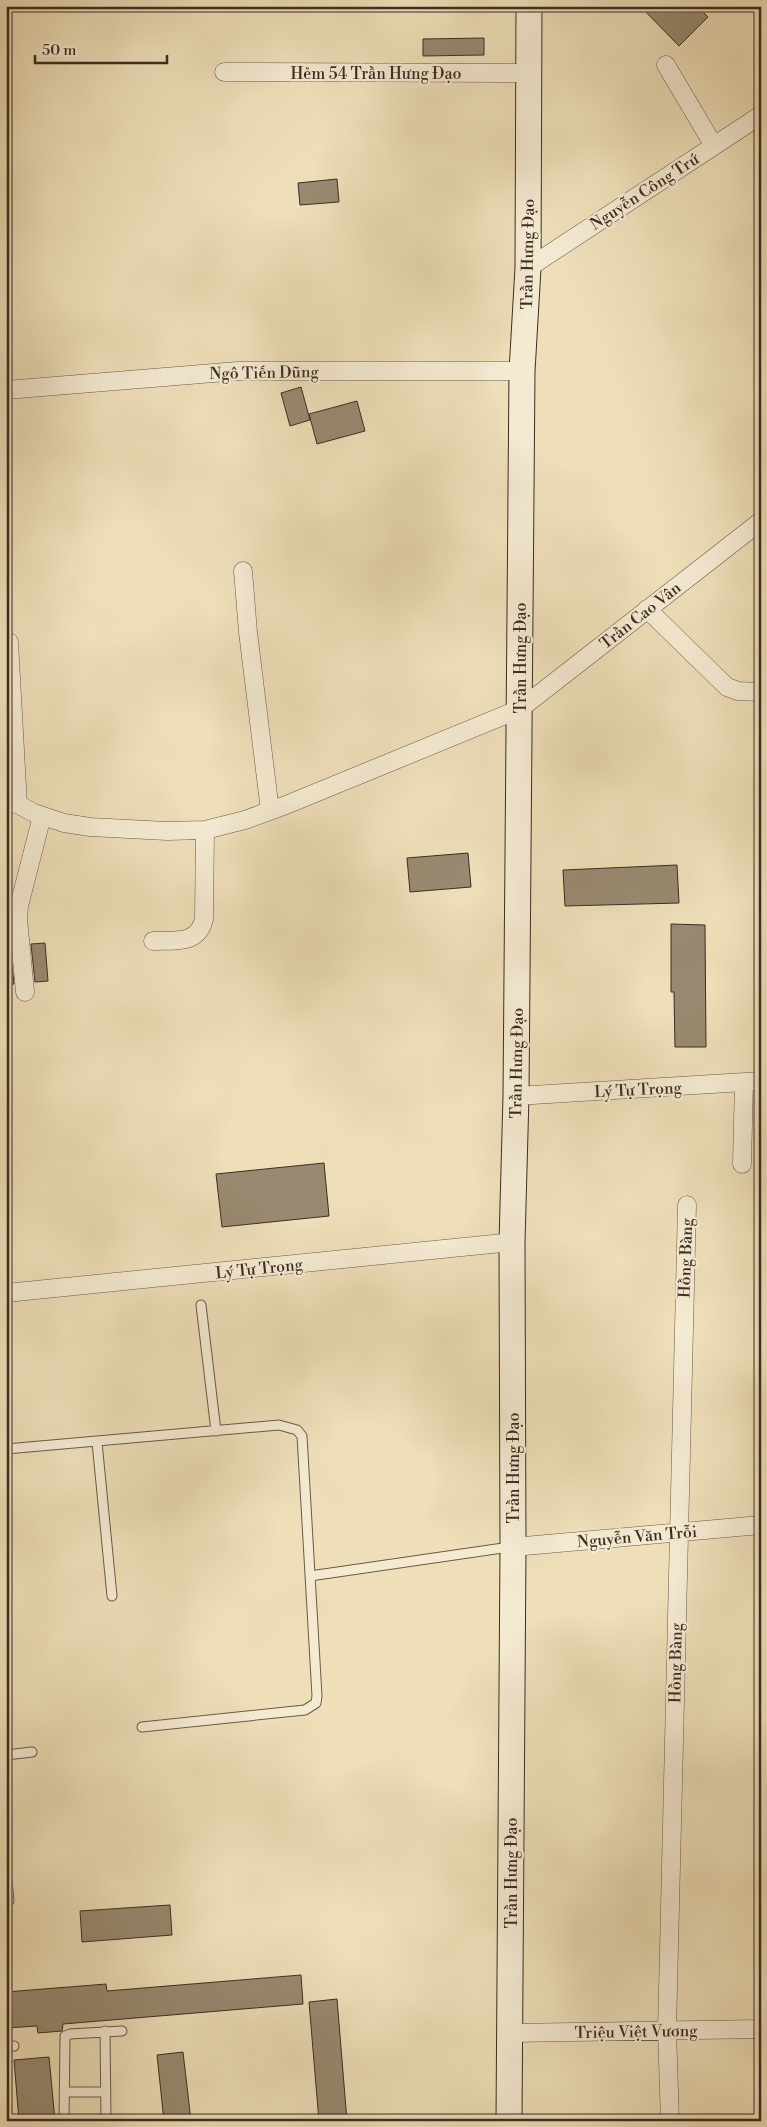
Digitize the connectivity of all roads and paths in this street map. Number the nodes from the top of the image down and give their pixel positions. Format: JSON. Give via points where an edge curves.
{"nodes":[{"id":1,"x":529,"y":6,"type":"edge"},
{"id":2,"x":666,"y":65,"type":"dead end"},
{"id":3,"x":224,"y":72,"type":"dead end"},
{"id":4,"x":529,"y":73,"type":"junction"},
{"id":5,"x":761,"y":115,"type":"edge"},
{"id":6,"x":714,"y":146,"type":"junction"},
{"id":7,"x":528,"y":268,"type":"junction"},
{"id":8,"x":522,"y":371,"type":"junction"},
{"id":9,"x":6,"y":390,"type":"edge"},
{"id":10,"x":761,"y":521,"type":"edge"},
{"id":11,"x":242,"y":571,"type":"dead end"},
{"id":12,"x":647,"y":609,"type":"junction"},
{"id":13,"x":9,"y":642,"type":"dead end"},
{"id":14,"x":761,"y":692,"type":"edge"},
{"id":15,"x":520,"y":709,"type":"junction"},
{"id":16,"x":12,"y":801,"type":"edge"},
{"id":17,"x":270,"y":811,"type":"junction"},
{"id":18,"x":42,"y":816,"type":"junction"},
{"id":19,"x":205,"y":830,"type":"junction"},
{"id":20,"x":153,"y":942,"type":"dead end"},
{"id":21,"x":25,"y":992,"type":"dead end"},
{"id":22,"x":752,"y":1082,"type":"edge"},
{"id":23,"x":516,"y":1096,"type":"junction"},
{"id":24,"x":742,"y":1164,"type":"dead end"},
{"id":25,"x":686,"y":1206,"type":"dead end"},
{"id":26,"x":512,"y":1242,"type":"junction"},
{"id":27,"x":6,"y":1293,"type":"edge"},
{"id":28,"x":200,"y":1305,"type":"dead end"},
{"id":29,"x":216,"y":1431,"type":"junction"},
{"id":30,"x":97,"y":1442,"type":"junction"},
{"id":31,"x":6,"y":1449,"type":"edge"},
{"id":32,"x":761,"y":1524,"type":"edge"},
{"id":33,"x":678,"y":1532,"type":"junction"},
{"id":34,"x":513,"y":1547,"type":"junction"},
{"id":35,"x":310,"y":1576,"type":"junction"},
{"id":36,"x":112,"y":1596,"type":"dead end"},
{"id":37,"x":142,"y":1727,"type":"dead end"},
{"id":38,"x":32,"y":1752,"type":"dead end"},
{"id":39,"x":6,"y":1755,"type":"edge"},
{"id":40,"x":6,"y":1871,"type":"edge"},
{"id":41,"x":9,"y":1901,"type":"dead end"},
{"id":42,"x":761,"y":2028,"type":"edge"},
{"id":43,"x":122,"y":2031,"type":"dead end"},
{"id":44,"x":667,"y":2031,"type":"junction"},
{"id":45,"x":105,"y":2032,"type":"junction"},
{"id":46,"x":511,"y":2033,"type":"junction"},
{"id":47,"x":64,"y":2092,"type":"junction"},
{"id":48,"x":106,"y":2092,"type":"junction"},
{"id":49,"x":64,"y":2121,"type":"edge"},
{"id":50,"x":106,"y":2121,"type":"edge"},
{"id":51,"x":509,"y":2121,"type":"edge"},
{"id":52,"x":670,"y":2121,"type":"edge"}],
"edges":[{"from":1,"to":4,"type":"street","name":"Trần Hưng Đạo"},
{"from":2,"to":6,"type":"street"},
{"from":3,"to":4,"type":"street","name":"Hẻm 54 Trần Hưng Đạo"},
{"from":4,"to":7,"type":"street","name":"Trần Hưng Đạo"},
{"from":5,"to":6,"type":"street","name":"Nguyễn Công Trứ"},
{"from":6,"to":7,"type":"street","name":"Nguyễn Công Trứ"},
{"from":7,"to":8,"type":"street","name":"Trần Hưng Đạo"},
{"from":8,"to":9,"type":"street","name":"Ngô Tiến Dũng","via":[[238,370]]},
{"from":8,"to":15,"type":"street","name":"Trần Hưng Đạo"},
{"from":10,"to":12,"type":"street","name":"Trần Cao Vân"},
{"from":11,"to":17,"type":"street"},
{"from":12,"to":14,"type":"street","via":[[727,687]]},
{"from":12,"to":15,"type":"street","name":"Trần Cao Vân"},
{"from":13,"to":16,"type":"street"},
{"from":15,"to":17,"type":"street","name":"Trần Cao Vân"},
{"from":15,"to":23,"type":"street","name":"Trần Hưng Đạo"},
{"from":16,"to":18,"type":"street","name":"Trần Cao Vân"},
{"from":17,"to":19,"type":"street","name":"Trần Cao Vân"},
{"from":18,"to":19,"type":"street","name":"Trần Cao Vân","via":[[90,827]]},
{"from":18,"to":21,"type":"street","via":[[19,906]]},
{"from":19,"to":20,"type":"street","via":[[202,929],[190,939]]},
{"from":22,"to":23,"type":"street","name":"Lý Tự Trọng"},
{"from":22,"to":24,"type":"street"},
{"from":23,"to":26,"type":"street","name":"Trần Hưng Đạo"},
{"from":25,"to":33,"type":"street","name":"Hồng Bàng"},
{"from":26,"to":27,"type":"street","name":"Lý Tự Trọng"},
{"from":26,"to":34,"type":"street","name":"Trần Hưng Đạo"},
{"from":28,"to":29,"type":"lane"},
{"from":29,"to":30,"type":"lane"},
{"from":29,"to":35,"type":"lane","via":[[279,1425],[297,1430],[302,1436]]},
{"from":30,"to":31,"type":"lane"},
{"from":30,"to":36,"type":"lane"},
{"from":32,"to":33,"type":"street","name":"Nguyễn Văn Trỗi"},
{"from":33,"to":34,"type":"street","name":"Nguyễn Văn Trỗi"},
{"from":33,"to":44,"type":"street","name":"Hồng Bàng"},
{"from":34,"to":35,"type":"lane"},
{"from":34,"to":46,"type":"street","name":"Trần Hưng Đạo"},
{"from":35,"to":37,"type":"lane","via":[[317,1696],[311,1708]]},
{"from":38,"to":39,"type":"lane"},
{"from":40,"to":41,"type":"lane"},
{"from":42,"to":44,"type":"street","name":"Triệu Việt Vương"},
{"from":43,"to":45,"type":"lane"},
{"from":44,"to":46,"type":"street","name":"Triệu Việt Vương"},
{"from":44,"to":52,"type":"street","name":"Hồng Bàng"},
{"from":45,"to":47,"type":"lane","via":[[65,2036]]},
{"from":45,"to":48,"type":"lane"},
{"from":46,"to":51,"type":"street","name":"Trần Hưng Đạo"},
{"from":47,"to":48,"type":"lane"},
{"from":47,"to":49,"type":"lane"},
{"from":48,"to":50,"type":"lane"}]}
